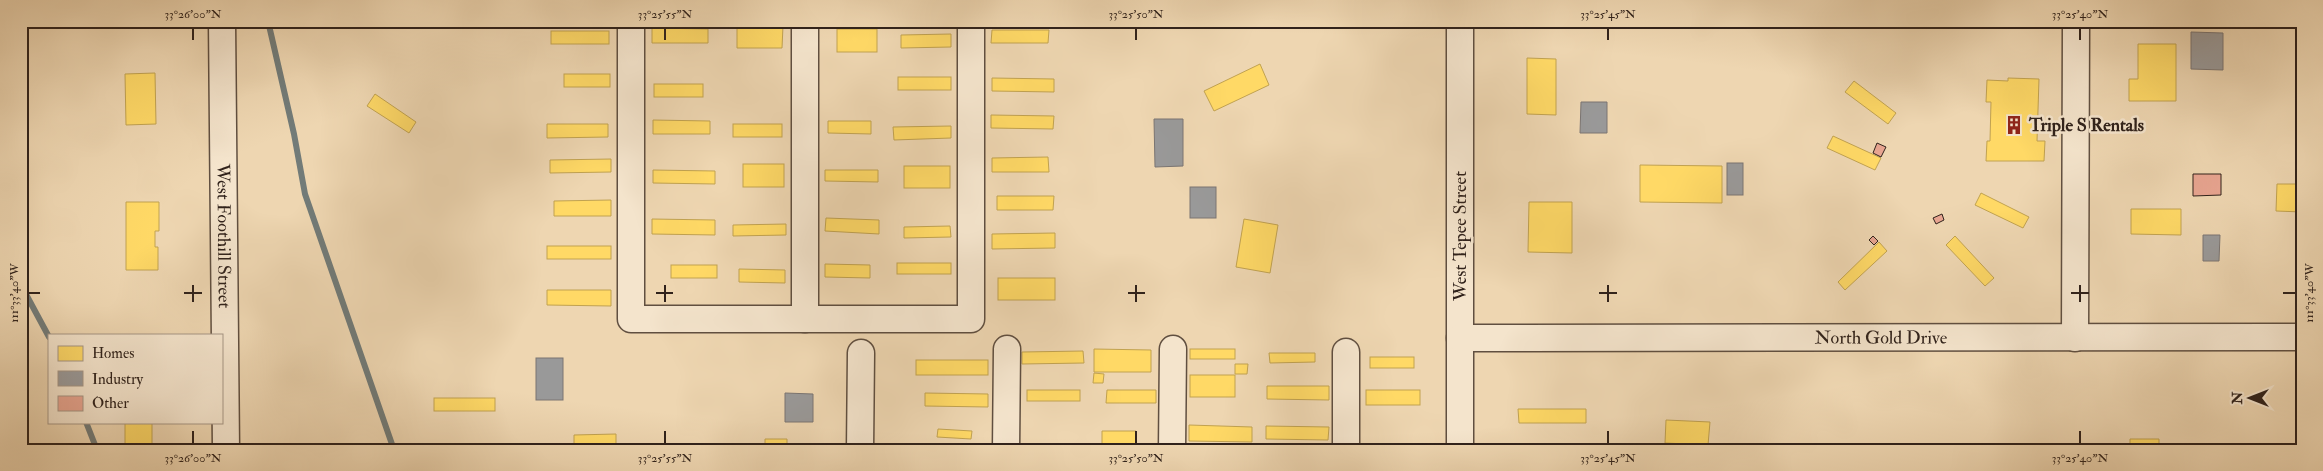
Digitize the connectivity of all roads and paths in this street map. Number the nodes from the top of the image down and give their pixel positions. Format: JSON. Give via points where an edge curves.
{"nodes":[{"id":1,"x":222,"y":21,"type":"edge"},
{"id":2,"x":631,"y":21,"type":"edge"},
{"id":3,"x":805,"y":21,"type":"edge"},
{"id":4,"x":971,"y":21,"type":"edge"},
{"id":5,"x":1460,"y":21,"type":"edge"},
{"id":6,"x":2076,"y":21,"type":"edge"},
{"id":7,"x":805,"y":319,"type":"junction"},
{"id":8,"x":2302,"y":337,"type":"edge"},
{"id":9,"x":1460,"y":338,"type":"junction"},
{"id":10,"x":2075,"y":338,"type":"junction"},
{"id":11,"x":1173,"y":348,"type":"dead end"},
{"id":12,"x":1006,"y":349,"type":"dead end"},
{"id":13,"x":1346,"y":352,"type":"dead end"},
{"id":14,"x":860,"y":353,"type":"dead end"},
{"id":15,"x":226,"y":450,"type":"edge"},
{"id":16,"x":860,"y":450,"type":"edge"},
{"id":17,"x":1006,"y":450,"type":"edge"},
{"id":18,"x":1172,"y":450,"type":"edge"},
{"id":19,"x":1346,"y":450,"type":"edge"},
{"id":20,"x":1460,"y":450,"type":"edge"}],
"edges":[{"from":1,"to":15,"type":"street","name":"West Foothill Street"},
{"from":2,"to":7,"type":"street","via":[[631,319]]},
{"from":3,"to":7,"type":"street"},
{"from":4,"to":7,"type":"street","via":[[971,319]]},
{"from":5,"to":9,"type":"street","name":"West Tepee Street"},
{"from":6,"to":10,"type":"street"},
{"from":8,"to":10,"type":"street","name":"North Gold Drive"},
{"from":9,"to":10,"type":"street","name":"North Gold Drive"},
{"from":9,"to":20,"type":"street","name":"West Tepee Street"},
{"from":11,"to":18,"type":"street"},
{"from":12,"to":17,"type":"street"},
{"from":13,"to":19,"type":"street"},
{"from":14,"to":16,"type":"street"}]}
